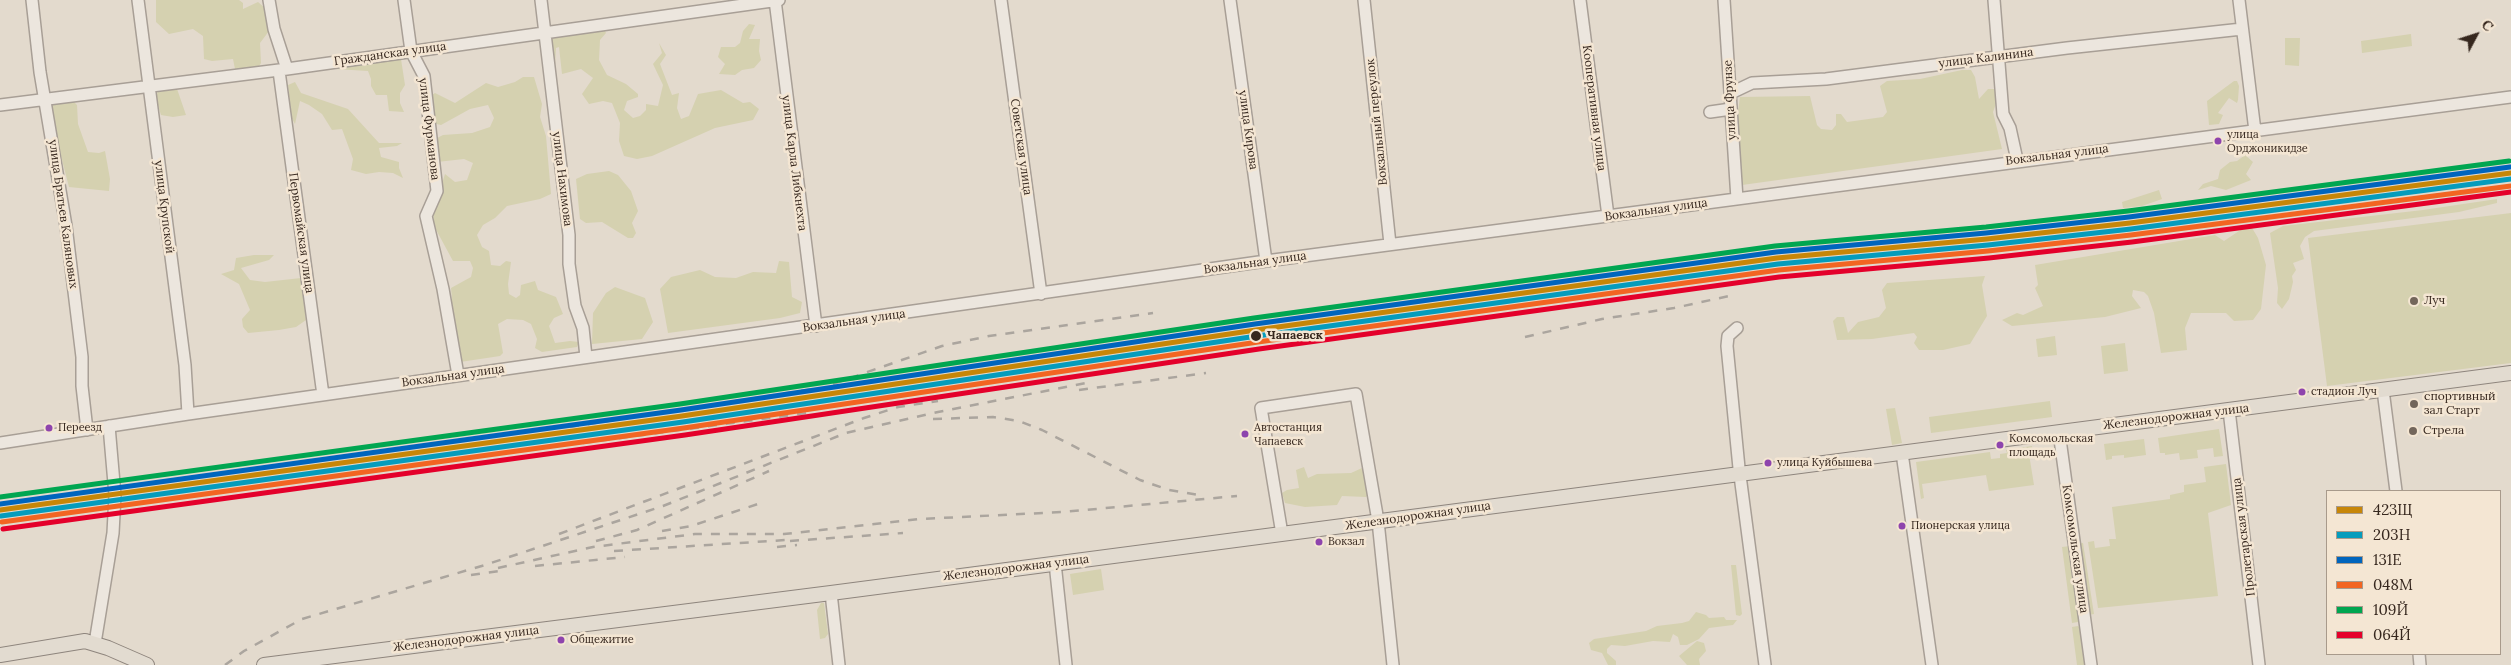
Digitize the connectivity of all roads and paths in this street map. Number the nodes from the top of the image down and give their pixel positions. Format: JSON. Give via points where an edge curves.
{"nodes":[{"id":1,"x":32,"y":0,"type":"edge"},
{"id":2,"x":138,"y":0,"type":"edge"},
{"id":3,"x":268,"y":0,"type":"edge"},
{"id":4,"x":404,"y":0,"type":"edge"},
{"id":5,"x":541,"y":0,"type":"edge"},
{"id":6,"x":775,"y":0,"type":"edge"},
{"id":7,"x":779,"y":0,"type":"edge"},
{"id":8,"x":1002,"y":0,"type":"edge"},
{"id":9,"x":1230,"y":0,"type":"edge"},
{"id":10,"x":1364,"y":0,"type":"edge"},
{"id":11,"x":1580,"y":0,"type":"edge"},
{"id":12,"x":1724,"y":0,"type":"edge"},
{"id":13,"x":1994,"y":0,"type":"edge"},
{"id":14,"x":2239,"y":0,"type":"edge"},
{"id":15,"x":2242,"y":29,"type":"junction"},
{"id":16,"x":546,"y":32,"type":"junction"},
{"id":17,"x":411,"y":51,"type":"junction"},
{"id":18,"x":1998,"y":57,"type":"junction"},
{"id":19,"x":283,"y":70,"type":"junction"},
{"id":20,"x":149,"y":85,"type":"junction"},
{"id":21,"x":1731,"y":93,"type":"junction"},
{"id":22,"x":2511,"y":97,"type":"edge"},
{"id":23,"x":45,"y":98,"type":"junction"},
{"id":24,"x":0,"y":105,"type":"edge"},
{"id":25,"x":1732,"y":109,"type":"junction"},
{"id":26,"x":1710,"y":112,"type":"dead end"},
{"id":27,"x":2255,"y":131,"type":"junction"},
{"id":28,"x":2017,"y":160,"type":"junction"},
{"id":29,"x":1737,"y":199,"type":"junction"},
{"id":30,"x":1608,"y":216,"type":"junction"},
{"id":31,"x":1390,"y":244,"type":"junction"},
{"id":32,"x":1266,"y":261,"type":"junction"},
{"id":33,"x":1041,"y":294,"type":"junction"},
{"id":34,"x":816,"y":326,"type":"junction"},
{"id":35,"x":1737,"y":328,"type":"dead end"},
{"id":36,"x":586,"y":357,"type":"junction"},
{"id":37,"x":2511,"y":373,"type":"edge"},
{"id":38,"x":458,"y":375,"type":"junction"},
{"id":39,"x":2383,"y":390,"type":"junction"},
{"id":40,"x":323,"y":395,"type":"junction"},
{"id":41,"x":2229,"y":410,"type":"junction"},
{"id":42,"x":188,"y":414,"type":"junction"},
{"id":43,"x":109,"y":426,"type":"junction"},
{"id":44,"x":87,"y":430,"type":"junction"},
{"id":45,"x":2059,"y":432,"type":"junction"},
{"id":46,"x":0,"y":443,"type":"edge"},
{"id":47,"x":1902,"y":452,"type":"junction"},
{"id":48,"x":1740,"y":474,"type":"junction"},
{"id":49,"x":2396,"y":490,"type":"edge"},
{"id":50,"x":1378,"y":521,"type":"junction"},
{"id":51,"x":1282,"y":534,"type":"junction"},
{"id":52,"x":1055,"y":564,"type":"junction"},
{"id":53,"x":830,"y":593,"type":"junction"},
{"id":54,"x":95,"y":643,"type":"junction"},
{"id":55,"x":0,"y":655,"type":"edge"},
{"id":56,"x":147,"y":665,"type":"edge"},
{"id":57,"x":264,"y":665,"type":"edge"},
{"id":58,"x":839,"y":665,"type":"edge"},
{"id":59,"x":1066,"y":665,"type":"edge"},
{"id":60,"x":1393,"y":665,"type":"edge"},
{"id":61,"x":1765,"y":665,"type":"edge"},
{"id":62,"x":1932,"y":665,"type":"edge"},
{"id":63,"x":2091,"y":665,"type":"edge"},
{"id":64,"x":2260,"y":665,"type":"edge"}],
"edges":[{"from":1,"to":23,"type":"street","name":"улица Братьев Каляновых"},
{"from":2,"to":20,"type":"street","name":"улица Крупской"},
{"from":3,"to":19,"type":"street","name":"Первомайская улица"},
{"from":4,"to":17,"type":"street","name":"улица Фурманова"},
{"from":5,"to":16,"type":"street","name":"улица Нахимова"},
{"from":6,"to":7,"type":"street","name":"Гражданская улица"},
{"from":6,"to":16,"type":"street","name":"Гражданская улица"},
{"from":6,"to":34,"type":"street","name":"улица Карла Либкнехта"},
{"from":8,"to":33,"type":"street","name":"Советская улица"},
{"from":9,"to":32,"type":"street","name":"улица Кирова"},
{"from":10,"to":31,"type":"street","name":"Вокзальный переулок"},
{"from":11,"to":30,"type":"street","name":"Кооперативная улица"},
{"from":12,"to":21,"type":"street","name":"улица Фрунзе"},
{"from":13,"to":18,"type":"street"},
{"from":14,"to":15,"type":"street"},
{"from":15,"to":18,"type":"street","name":"улица Калинина"},
{"from":15,"to":27,"type":"street"},
{"from":16,"to":17,"type":"street","name":"Гражданская улица"},
{"from":16,"to":36,"type":"street","name":"улица Нахимова","via":[[569,235],[570,272]]},
{"from":17,"to":19,"type":"street","name":"Гражданская улица"},
{"from":17,"to":38,"type":"street","name":"улица Фурманова","via":[[424,76],[437,191],[426,216]]},
{"from":18,"to":21,"type":"street","name":"улица Калинина","via":[[1826,78],[1752,83]]},
{"from":18,"to":28,"type":"street","via":[[2003,114],[2010,128]]},
{"from":19,"to":20,"type":"street","name":"Гражданская улица"},
{"from":19,"to":40,"type":"street","name":"Первомайская улица"},
{"from":20,"to":23,"type":"street","name":"Гражданская улица"},
{"from":20,"to":42,"type":"street","name":"улица Крупской","via":[[185,365]]},
{"from":21,"to":25,"type":"street","name":"улица Фрунзе"},
{"from":22,"to":27,"type":"street","name":"Вокзальная улица"},
{"from":23,"to":24,"type":"street","name":"Гражданская улица"},
{"from":23,"to":44,"type":"street","name":"улица Братьев Каляновых","via":[[66,226]]},
{"from":25,"to":26,"type":"street"},
{"from":25,"to":29,"type":"street","name":"улица Фрунзе"},
{"from":27,"to":28,"type":"street","name":"Вокзальная улица"},
{"from":28,"to":29,"type":"street","name":"Вокзальная улица"},
{"from":29,"to":30,"type":"street","name":"Вокзальная улица"},
{"from":30,"to":31,"type":"street","name":"Вокзальная улица"},
{"from":31,"to":32,"type":"street","name":"Вокзальная улица"},
{"from":32,"to":33,"type":"street","name":"Вокзальная улица"},
{"from":33,"to":34,"type":"street","name":"Вокзальная улица"},
{"from":34,"to":36,"type":"street","name":"Вокзальная улица"},
{"from":35,"to":48,"type":"street","via":[[1728,336],[1727,346]]},
{"from":36,"to":38,"type":"street","name":"Вокзальная улица"},
{"from":37,"to":39,"type":"main road","name":"Железнодорожная улица"},
{"from":38,"to":40,"type":"street","name":"Вокзальная улица"},
{"from":39,"to":41,"type":"main road","name":"Железнодорожная улица"},
{"from":39,"to":49,"type":"street"},
{"from":40,"to":42,"type":"street","name":"Вокзальная улица"},
{"from":41,"to":45,"type":"main road","name":"Железнодорожная улица"},
{"from":41,"to":64,"type":"street","name":"Пролетарская улица"},
{"from":42,"to":43,"type":"street","name":"Вокзальная улица"},
{"from":43,"to":44,"type":"street","name":"Вокзальная улица"},
{"from":43,"to":54,"type":"street","via":[[115,496],[113,533]]},
{"from":44,"to":46,"type":"street","name":"Вокзальная улица"},
{"from":45,"to":47,"type":"main road","name":"Железнодорожная улица"},
{"from":45,"to":63,"type":"street","name":"Комсомольская улица"},
{"from":47,"to":48,"type":"main road","name":"Железнодорожная улица"},
{"from":47,"to":62,"type":"street"},
{"from":48,"to":50,"type":"main road","name":"Железнодорожная улица"},
{"from":48,"to":61,"type":"street"},
{"from":50,"to":51,"type":"main road","name":"Железнодорожная улица"},
{"from":50,"to":51,"type":"street","via":[[1356,394],[1261,408]]},
{"from":50,"to":60,"type":"street"},
{"from":51,"to":52,"type":"main road","name":"Железнодорожная улица"},
{"from":52,"to":53,"type":"main road","name":"Железнодорожная улица"},
{"from":52,"to":59,"type":"street"},
{"from":53,"to":57,"type":"main road","name":"Железнодорожная улица"},
{"from":53,"to":58,"type":"street"},
{"from":54,"to":55,"type":"main road","via":[[85,641]]},
{"from":54,"to":56,"type":"main road"}]}
